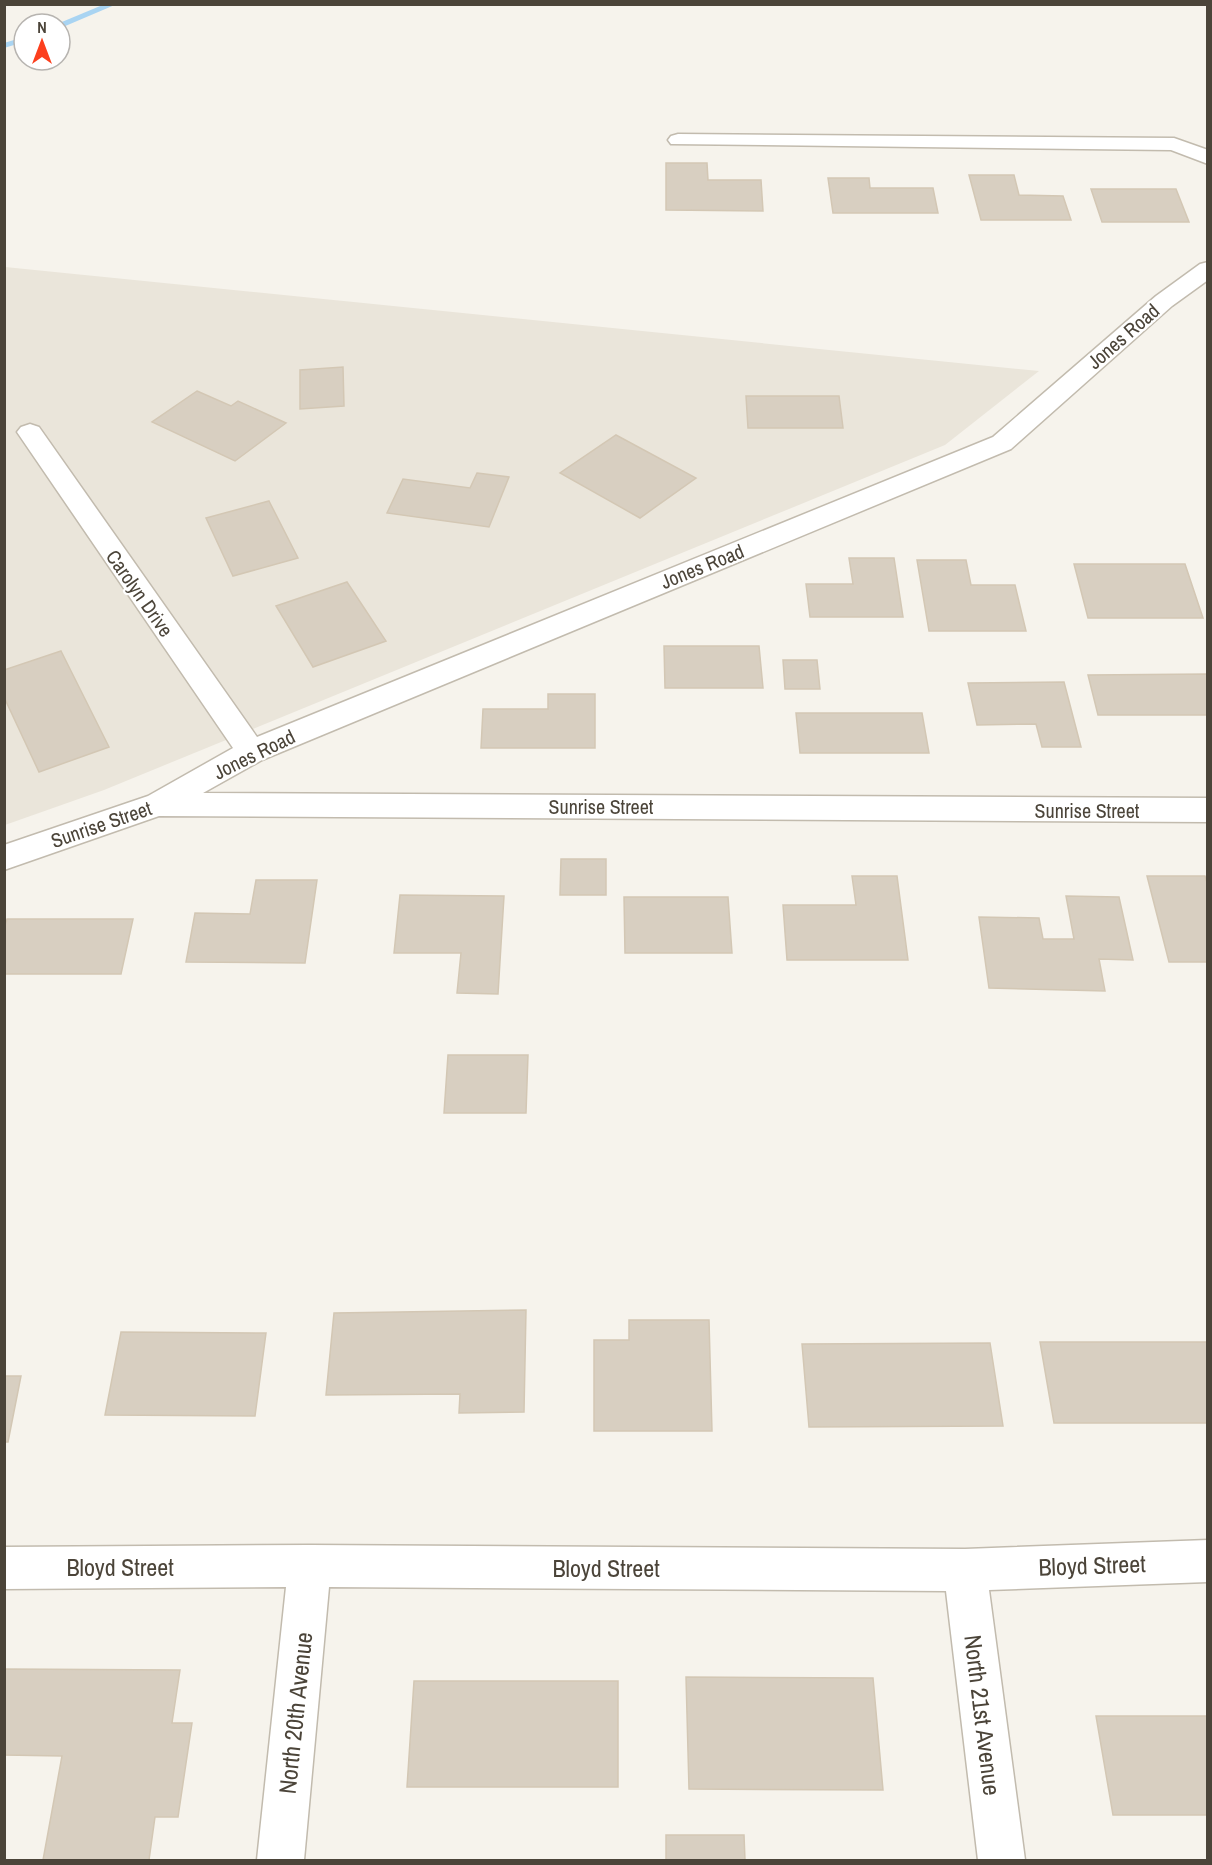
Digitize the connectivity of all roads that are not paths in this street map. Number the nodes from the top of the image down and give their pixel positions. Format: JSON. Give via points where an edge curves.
{"nodes":[{"id":1,"x":678,"y":140,"type":"dead end"},
{"id":2,"x":1208,"y":158,"type":"edge"},
{"id":3,"x":1208,"y":269,"type":"edge"},
{"id":4,"x":30,"y":432,"type":"dead end"},
{"id":5,"x":251,"y":752,"type":"junction"},
{"id":6,"x":158,"y":804,"type":"junction"},
{"id":7,"x":1208,"y":810,"type":"edge"},
{"id":8,"x":4,"y":858,"type":"edge"},
{"id":9,"x":1208,"y":1561,"type":"edge"},
{"id":10,"x":310,"y":1566,"type":"junction"},
{"id":11,"x":4,"y":1568,"type":"edge"},
{"id":12,"x":965,"y":1570,"type":"junction"},
{"id":13,"x":280,"y":1860,"type":"edge"},
{"id":14,"x":1002,"y":1860,"type":"edge"}],
"edges":[{"from":1,"to":2,"type":"street","via":[[1174,144]]},
{"from":3,"to":5,"type":"street","name":"Jones Road","via":[[1164,301],[1002,443]]},
{"from":4,"to":5,"type":"street","name":"Carolyn Drive"},
{"from":5,"to":6,"type":"street","name":"Jones Road"},
{"from":6,"to":7,"type":"street","name":"Sunrise Street"},
{"from":6,"to":8,"type":"street","name":"Sunrise Street"},
{"from":9,"to":12,"type":"street","name":"Bloyd Street"},
{"from":10,"to":11,"type":"street","name":"Bloyd Street"},
{"from":10,"to":12,"type":"street","name":"Bloyd Street"},
{"from":10,"to":13,"type":"street","name":"North 20th Avenue"},
{"from":12,"to":14,"type":"street","name":"North 21st Avenue"}]}
